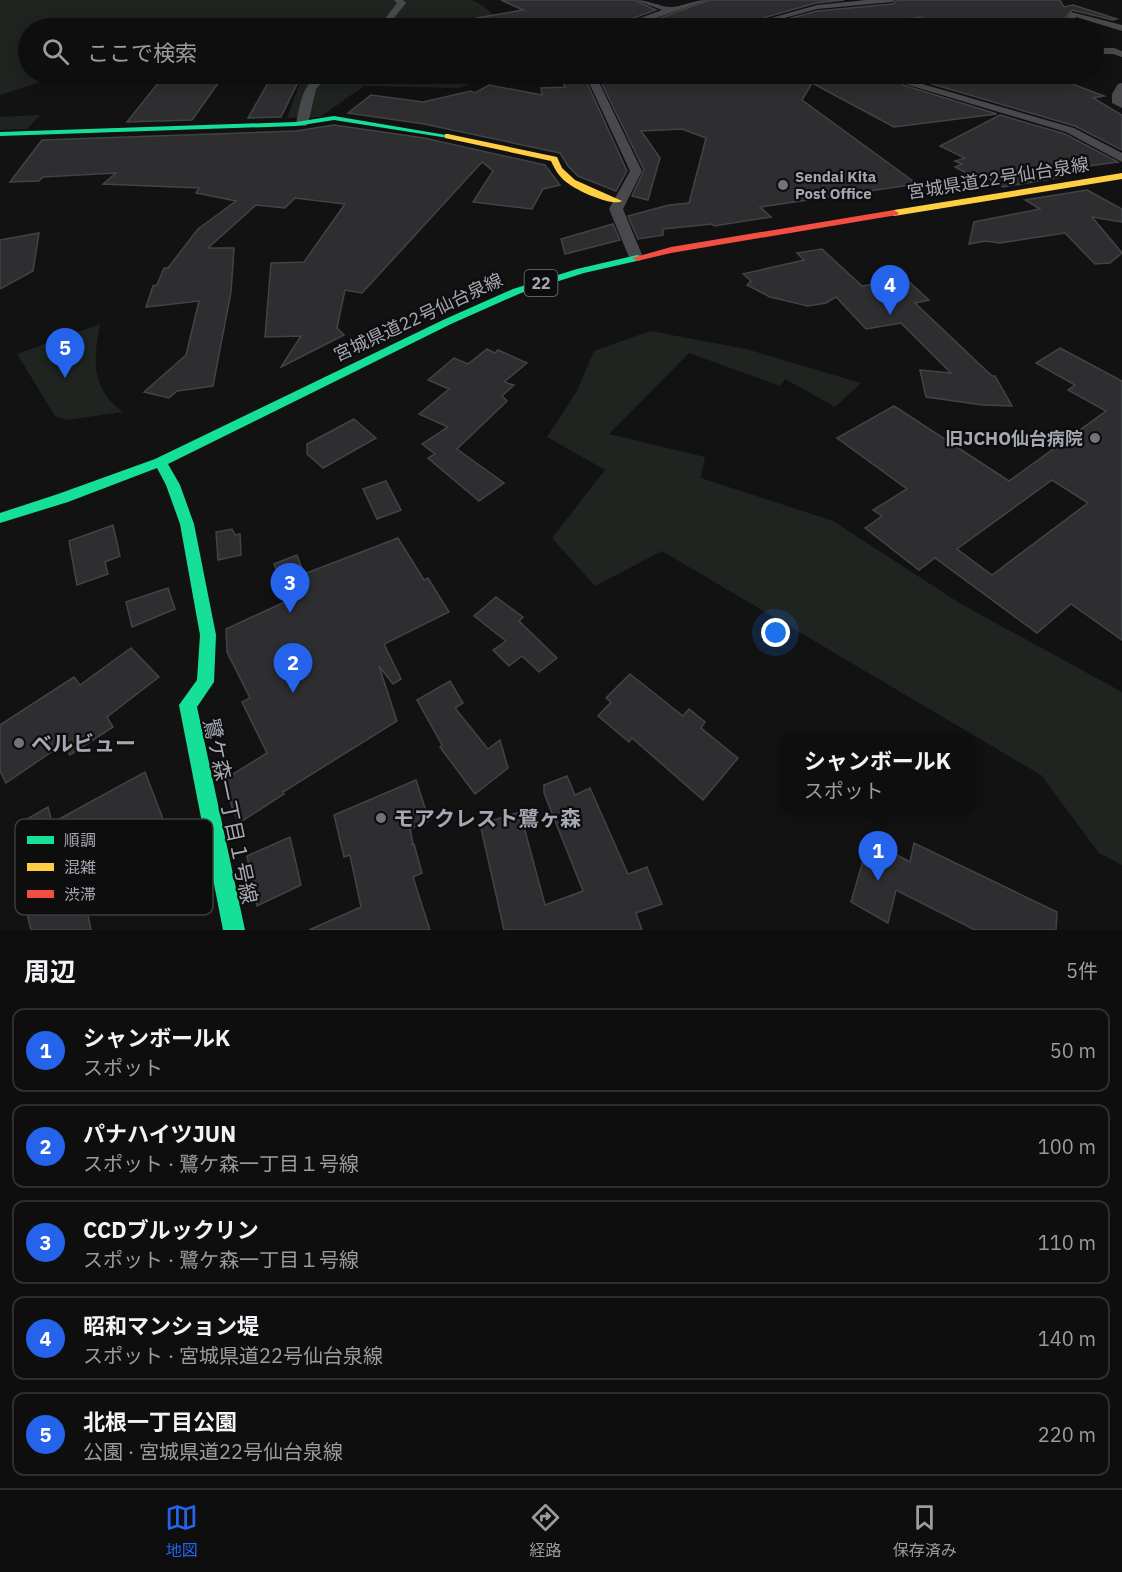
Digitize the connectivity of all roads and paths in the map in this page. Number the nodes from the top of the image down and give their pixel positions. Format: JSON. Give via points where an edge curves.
{"nodes":[{"id":1,"x":398,"y":0,"type":"edge"},
{"id":2,"x":640,"y":0,"type":"edge"},
{"id":3,"x":703,"y":0,"type":"edge"},
{"id":4,"x":892,"y":0,"type":"edge"},
{"id":5,"x":670,"y":10,"type":"junction"},
{"id":6,"x":389,"y":18,"type":"edge"},
{"id":7,"x":648,"y":18,"type":"edge"},
{"id":8,"x":777,"y":18,"type":"edge"},
{"id":9,"x":1068,"y":18,"type":"edge"},
{"id":10,"x":1095,"y":18,"type":"edge"},
{"id":11,"x":1104,"y":21,"type":"edge"},
{"id":12,"x":1122,"y":28,"type":"edge"},
{"id":13,"x":1104,"y":51,"type":"edge"},
{"id":14,"x":1122,"y":54,"type":"edge"},
{"id":15,"x":314,"y":84,"type":"edge"},
{"id":16,"x":595,"y":84,"type":"edge"},
{"id":17,"x":910,"y":84,"type":"edge"},
{"id":18,"x":1122,"y":86,"type":"edge"},
{"id":19,"x":1122,"y":105,"type":"edge"},
{"id":20,"x":302,"y":124,"type":"junction"},
{"id":21,"x":0,"y":134,"type":"edge"},
{"id":22,"x":1122,"y":158,"type":"edge"},
{"id":23,"x":1122,"y":176,"type":"edge"},
{"id":24,"x":618,"y":201,"type":"junction"},
{"id":25,"x":636,"y":258,"type":"junction"},
{"id":26,"x":160,"y":462,"type":"junction"},
{"id":27,"x":0,"y":518,"type":"edge"},
{"id":28,"x":209,"y":819,"type":"edge"},
{"id":29,"x":213,"y":837,"type":"edge"},
{"id":30,"x":234,"y":930,"type":"edge"}],
"edges":[{"from":1,"to":6,"type":"street","via":[[402,3]]},
{"from":2,"to":5,"type":"street"},
{"from":3,"to":5,"type":"street"},
{"from":4,"to":8,"type":"street","via":[[817,7]]},
{"from":5,"to":7,"type":"street"},
{"from":9,"to":10,"type":"street","via":[[1073,10]]},
{"from":11,"to":12,"type":"street"},
{"from":13,"to":14,"type":"street"},
{"from":15,"to":20,"type":"street"},
{"from":16,"to":24,"type":"street","via":[[636,171]]},
{"from":17,"to":22,"type":"street","via":[[1070,130]]},
{"from":18,"to":19,"type":"street","via":[[1117,94],[1117,103]]},
{"from":20,"to":21,"type":"street"},
{"from":20,"to":24,"type":"street","via":[[334,118],[424,131],[554,159],[556,170],[568,180]]},
{"from":23,"to":25,"type":"street","name":"宮城県道22号仙台泉線","number":"22"},
{"from":24,"to":25,"type":"street","via":[[616,209]]},
{"from":25,"to":26,"type":"street","name":"宮城県道22号仙台泉線","number":"22","via":[[517,291]]},
{"from":26,"to":27,"type":"street","name":"宮城県道22号仙台泉線","number":"22"},
{"from":26,"to":28,"type":"street","name":"鷺ケ森一丁目１号線","via":[[173,484],[187,524],[208,635],[204,682],[188,705]]},
{"from":29,"to":30,"type":"street","name":"鷺ケ森一丁目１号線"}]}
